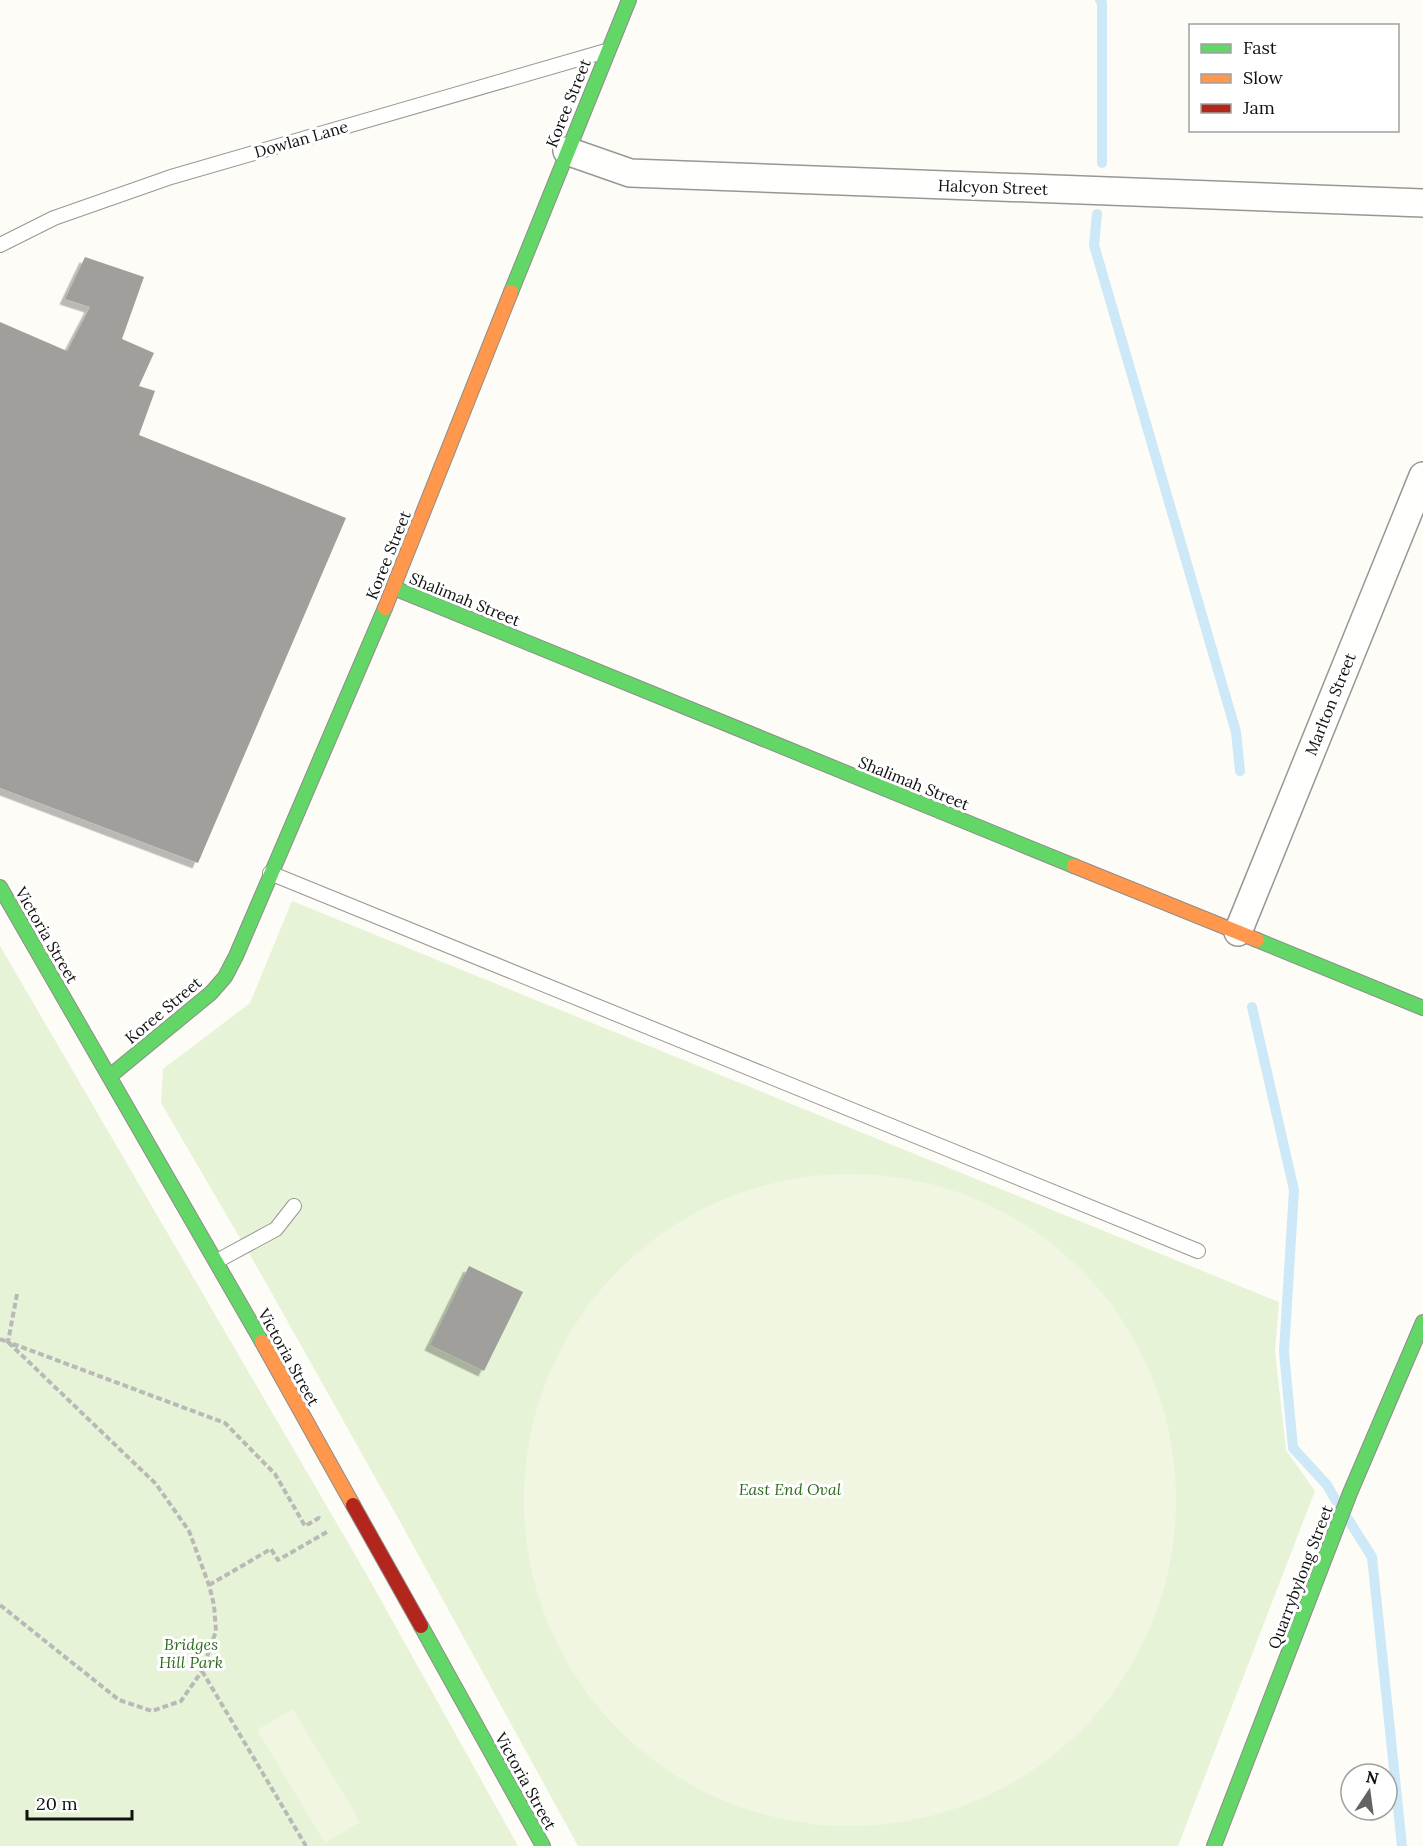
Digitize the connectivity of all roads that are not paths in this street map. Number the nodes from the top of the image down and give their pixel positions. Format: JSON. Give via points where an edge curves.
{"nodes":[{"id":1,"x":629,"y":0,"type":"edge"},
{"id":2,"x":608,"y":51,"type":"junction"},
{"id":3,"x":567,"y":151,"type":"junction"},
{"id":4,"x":1423,"y":203,"type":"edge"},
{"id":5,"x":0,"y":245,"type":"edge"},
{"id":6,"x":1423,"y":476,"type":"edge"},
{"id":7,"x":394,"y":588,"type":"junction"},
{"id":8,"x":270,"y":873,"type":"junction"},
{"id":9,"x":0,"y":887,"type":"edge"},
{"id":10,"x":1238,"y":933,"type":"junction"},
{"id":11,"x":1423,"y":1008,"type":"edge"},
{"id":12,"x":110,"y":1076,"type":"junction"},
{"id":13,"x":294,"y":1206,"type":"dead end"},
{"id":14,"x":1198,"y":1251,"type":"dead end"},
{"id":15,"x":217,"y":1261,"type":"junction"},
{"id":16,"x":1423,"y":1322,"type":"edge"},
{"id":17,"x":1415,"y":1365,"type":"edge"},
{"id":18,"x":543,"y":1846,"type":"edge"},
{"id":19,"x":1214,"y":1846,"type":"edge"}],
"edges":[{"from":1,"to":2,"type":"street","name":"Koree Street"},
{"from":2,"to":3,"type":"street","name":"Koree Street"},
{"from":2,"to":5,"type":"lane","name":"Dowlan Lane","via":[[171,177],[54,218]]},
{"from":3,"to":4,"type":"street","name":"Halcyon Street","via":[[630,173]]},
{"from":3,"to":7,"type":"street","name":"Koree Street"},
{"from":6,"to":10,"type":"street","name":"Marlton Street"},
{"from":7,"to":8,"type":"street","name":"Koree Street"},
{"from":7,"to":10,"type":"street","name":"Shalimah Street"},
{"from":8,"to":12,"type":"street","name":"Koree Street","via":[[225,977]]},
{"from":8,"to":14,"type":"lane"},
{"from":9,"to":12,"type":"street","name":"Victoria Street"},
{"from":10,"to":11,"type":"street","name":"Shalimah Street"},
{"from":12,"to":15,"type":"street","name":"Victoria Street"},
{"from":13,"to":15,"type":"lane","via":[[276,1229]]},
{"from":15,"to":18,"type":"street","name":"Victoria Street"},
{"from":16,"to":17,"type":"street","name":"Quarrybylong Street"},
{"from":17,"to":19,"type":"street","name":"Quarrybylong Street","via":[[1350,1493]]}]}
